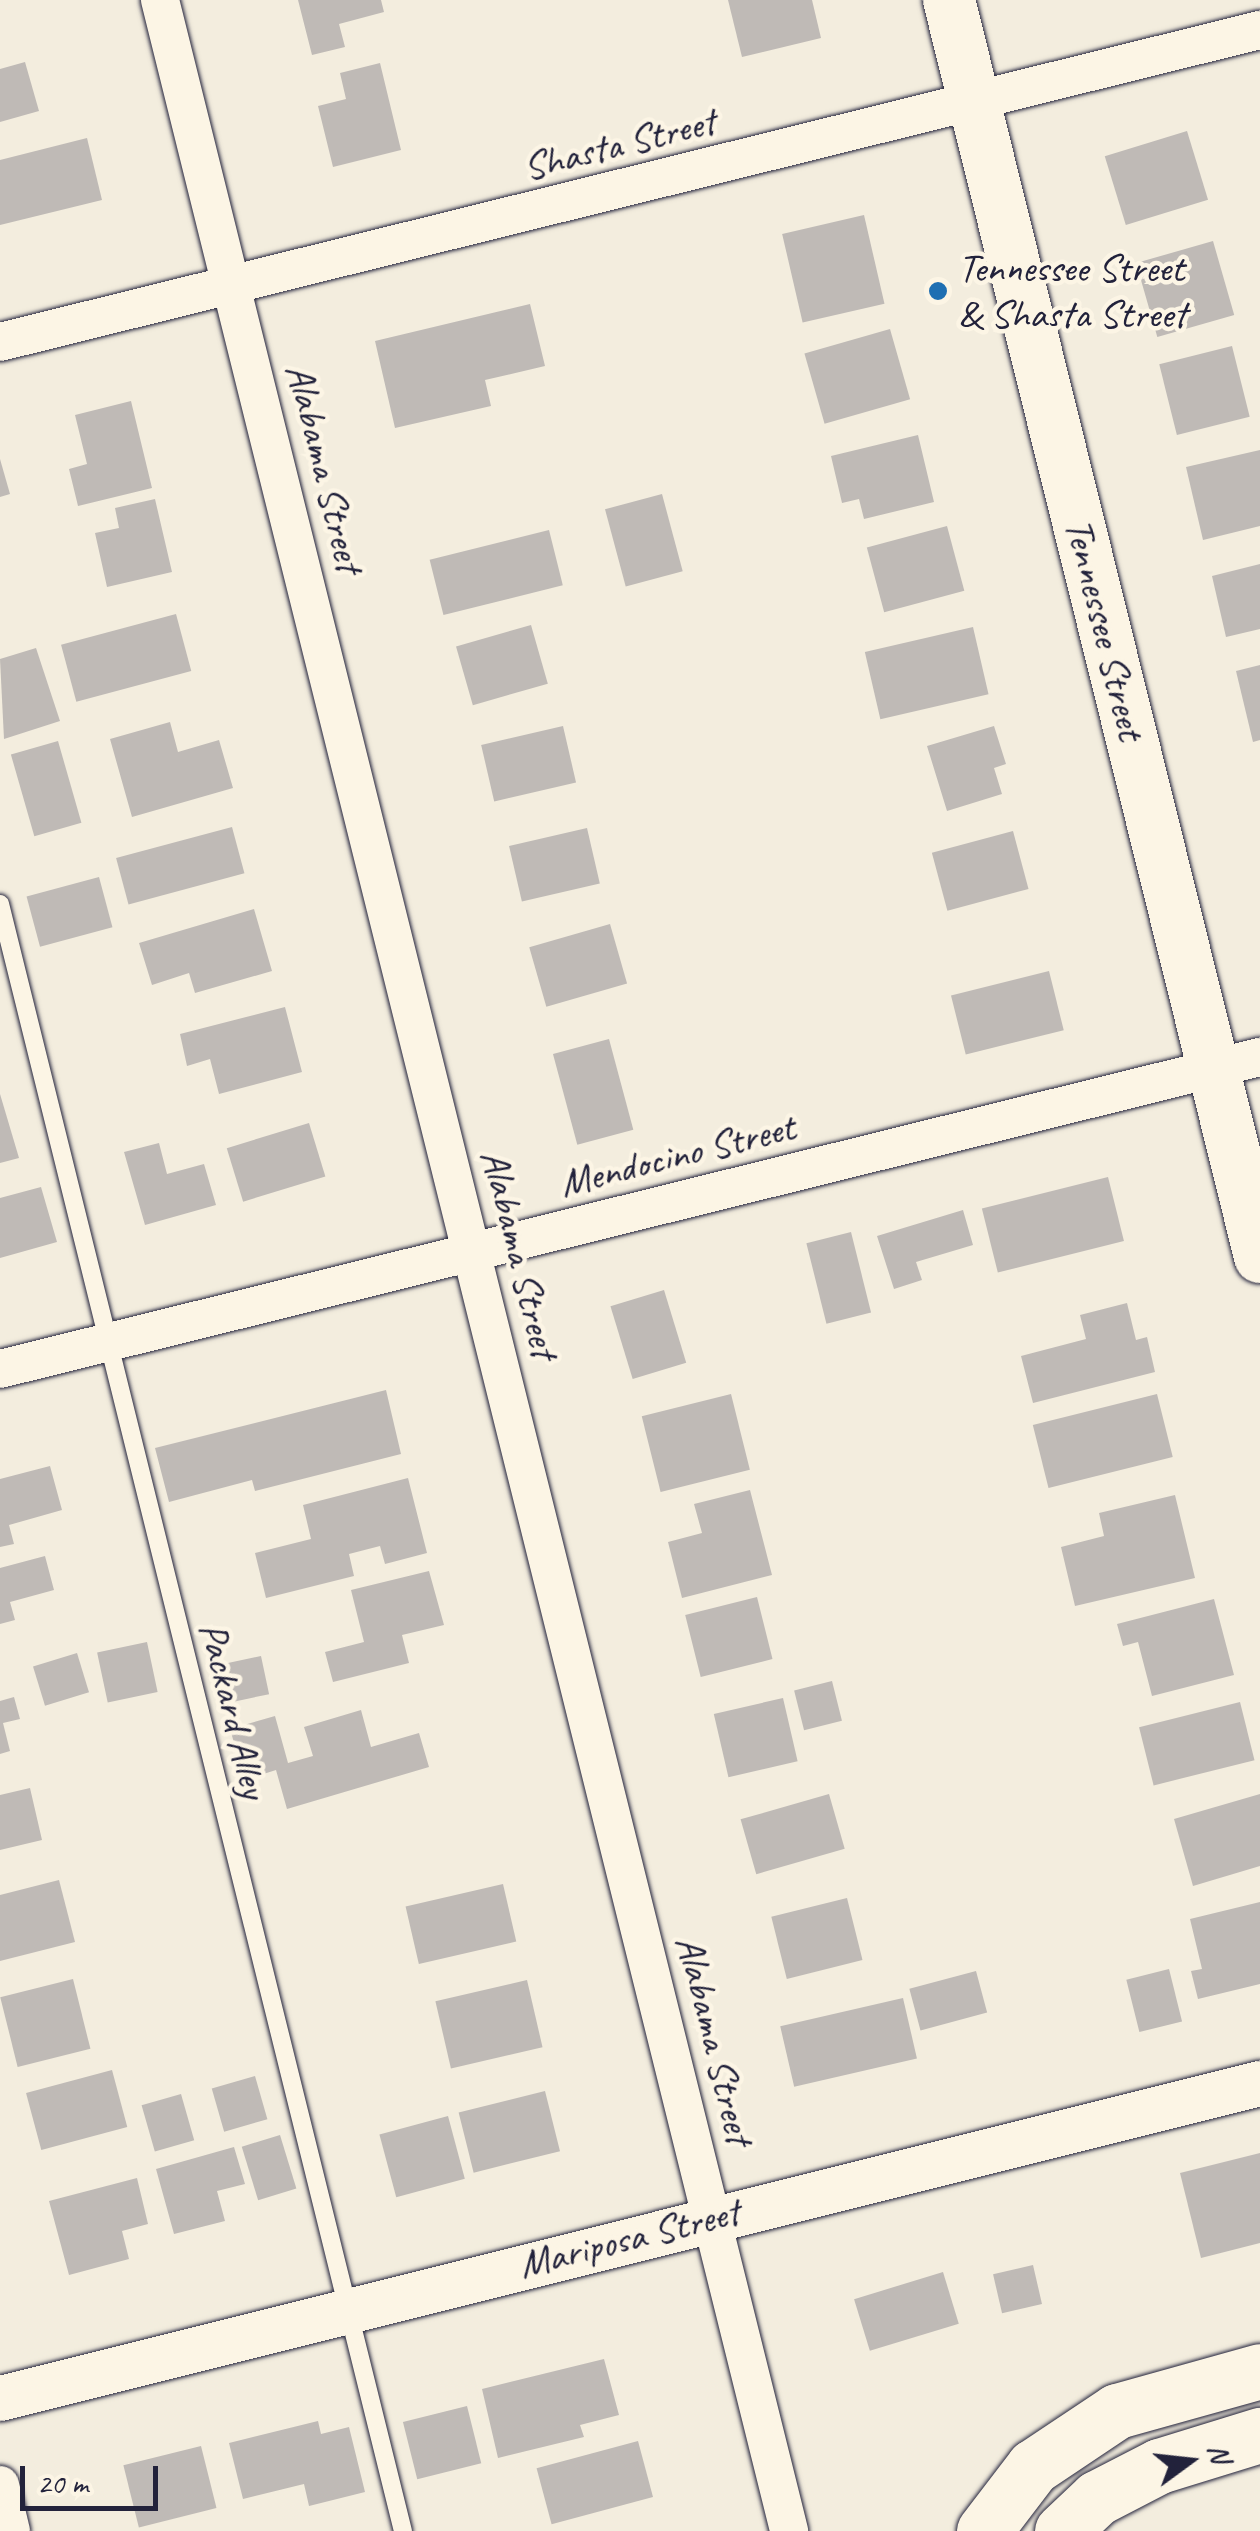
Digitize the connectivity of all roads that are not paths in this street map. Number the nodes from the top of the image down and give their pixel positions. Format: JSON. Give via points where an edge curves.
{"nodes":[{"id":1,"x":160,"y":0,"type":"edge"},
{"id":2,"x":949,"y":0,"type":"edge"},
{"id":3,"x":1260,"y":30,"type":"edge"},
{"id":4,"x":974,"y":101,"type":"junction"},
{"id":5,"x":234,"y":288,"type":"junction"},
{"id":6,"x":0,"y":342,"type":"edge"},
{"id":7,"x":0,"y":904,"type":"edge"},
{"id":8,"x":1237,"y":1063,"type":"edge"},
{"id":9,"x":473,"y":1252,"type":"junction"},
{"id":10,"x":1260,"y":1257,"type":"edge"},
{"id":11,"x":108,"y":1342,"type":"junction"},
{"id":12,"x":0,"y":1368,"type":"edge"},
{"id":13,"x":1260,"y":2083,"type":"edge"},
{"id":14,"x":712,"y":2218,"type":"junction"},
{"id":15,"x":346,"y":2308,"type":"junction"},
{"id":16,"x":1260,"y":2371,"type":"edge"},
{"id":17,"x":0,"y":2398,"type":"edge"},
{"id":18,"x":1260,"y":2434,"type":"edge"},
{"id":19,"x":0,"y":2485,"type":"edge"},
{"id":20,"x":12,"y":2531,"type":"edge"},
{"id":21,"x":403,"y":2531,"type":"edge"},
{"id":22,"x":789,"y":2531,"type":"edge"},
{"id":23,"x":984,"y":2531,"type":"edge"},
{"id":24,"x":1062,"y":2531,"type":"edge"}],
"edges":[{"from":1,"to":5,"type":"street","name":"Alabama Street"},
{"from":2,"to":4,"type":"main road","name":"Tennessee Street"},
{"from":3,"to":4,"type":"street","name":"Shasta Street"},
{"from":4,"to":5,"type":"street","name":"Shasta Street"},
{"from":4,"to":8,"type":"main road","name":"Tennessee Street"},
{"from":5,"to":6,"type":"street","name":"Shasta Street"},
{"from":5,"to":9,"type":"street","name":"Alabama Street"},
{"from":7,"to":11,"type":"lane","name":"Packard Alley"},
{"from":8,"to":9,"type":"street","name":"Mendocino Street"},
{"from":8,"to":10,"type":"main road","name":"Tennessee Street"},
{"from":9,"to":11,"type":"street","name":"Mendocino Street"},
{"from":9,"to":14,"type":"street","name":"Alabama Street"},
{"from":11,"to":12,"type":"street","name":"Mendocino Street"},
{"from":11,"to":15,"type":"lane","name":"Packard Alley"},
{"from":13,"to":14,"type":"street","name":"Mariposa Street"},
{"from":14,"to":15,"type":"street","name":"Mariposa Street"},
{"from":14,"to":22,"type":"street","name":"Alabama Street"},
{"from":15,"to":17,"type":"street","name":"Mariposa Street"},
{"from":15,"to":21,"type":"lane","name":"Packard Alley"},
{"from":16,"to":23,"type":"highway","via":[[1117,2411],[1033,2467]]},
{"from":18,"to":24,"type":"highway","via":[[1159,2466],[1097,2498]]},
{"from":19,"to":20,"type":"street"}]}
